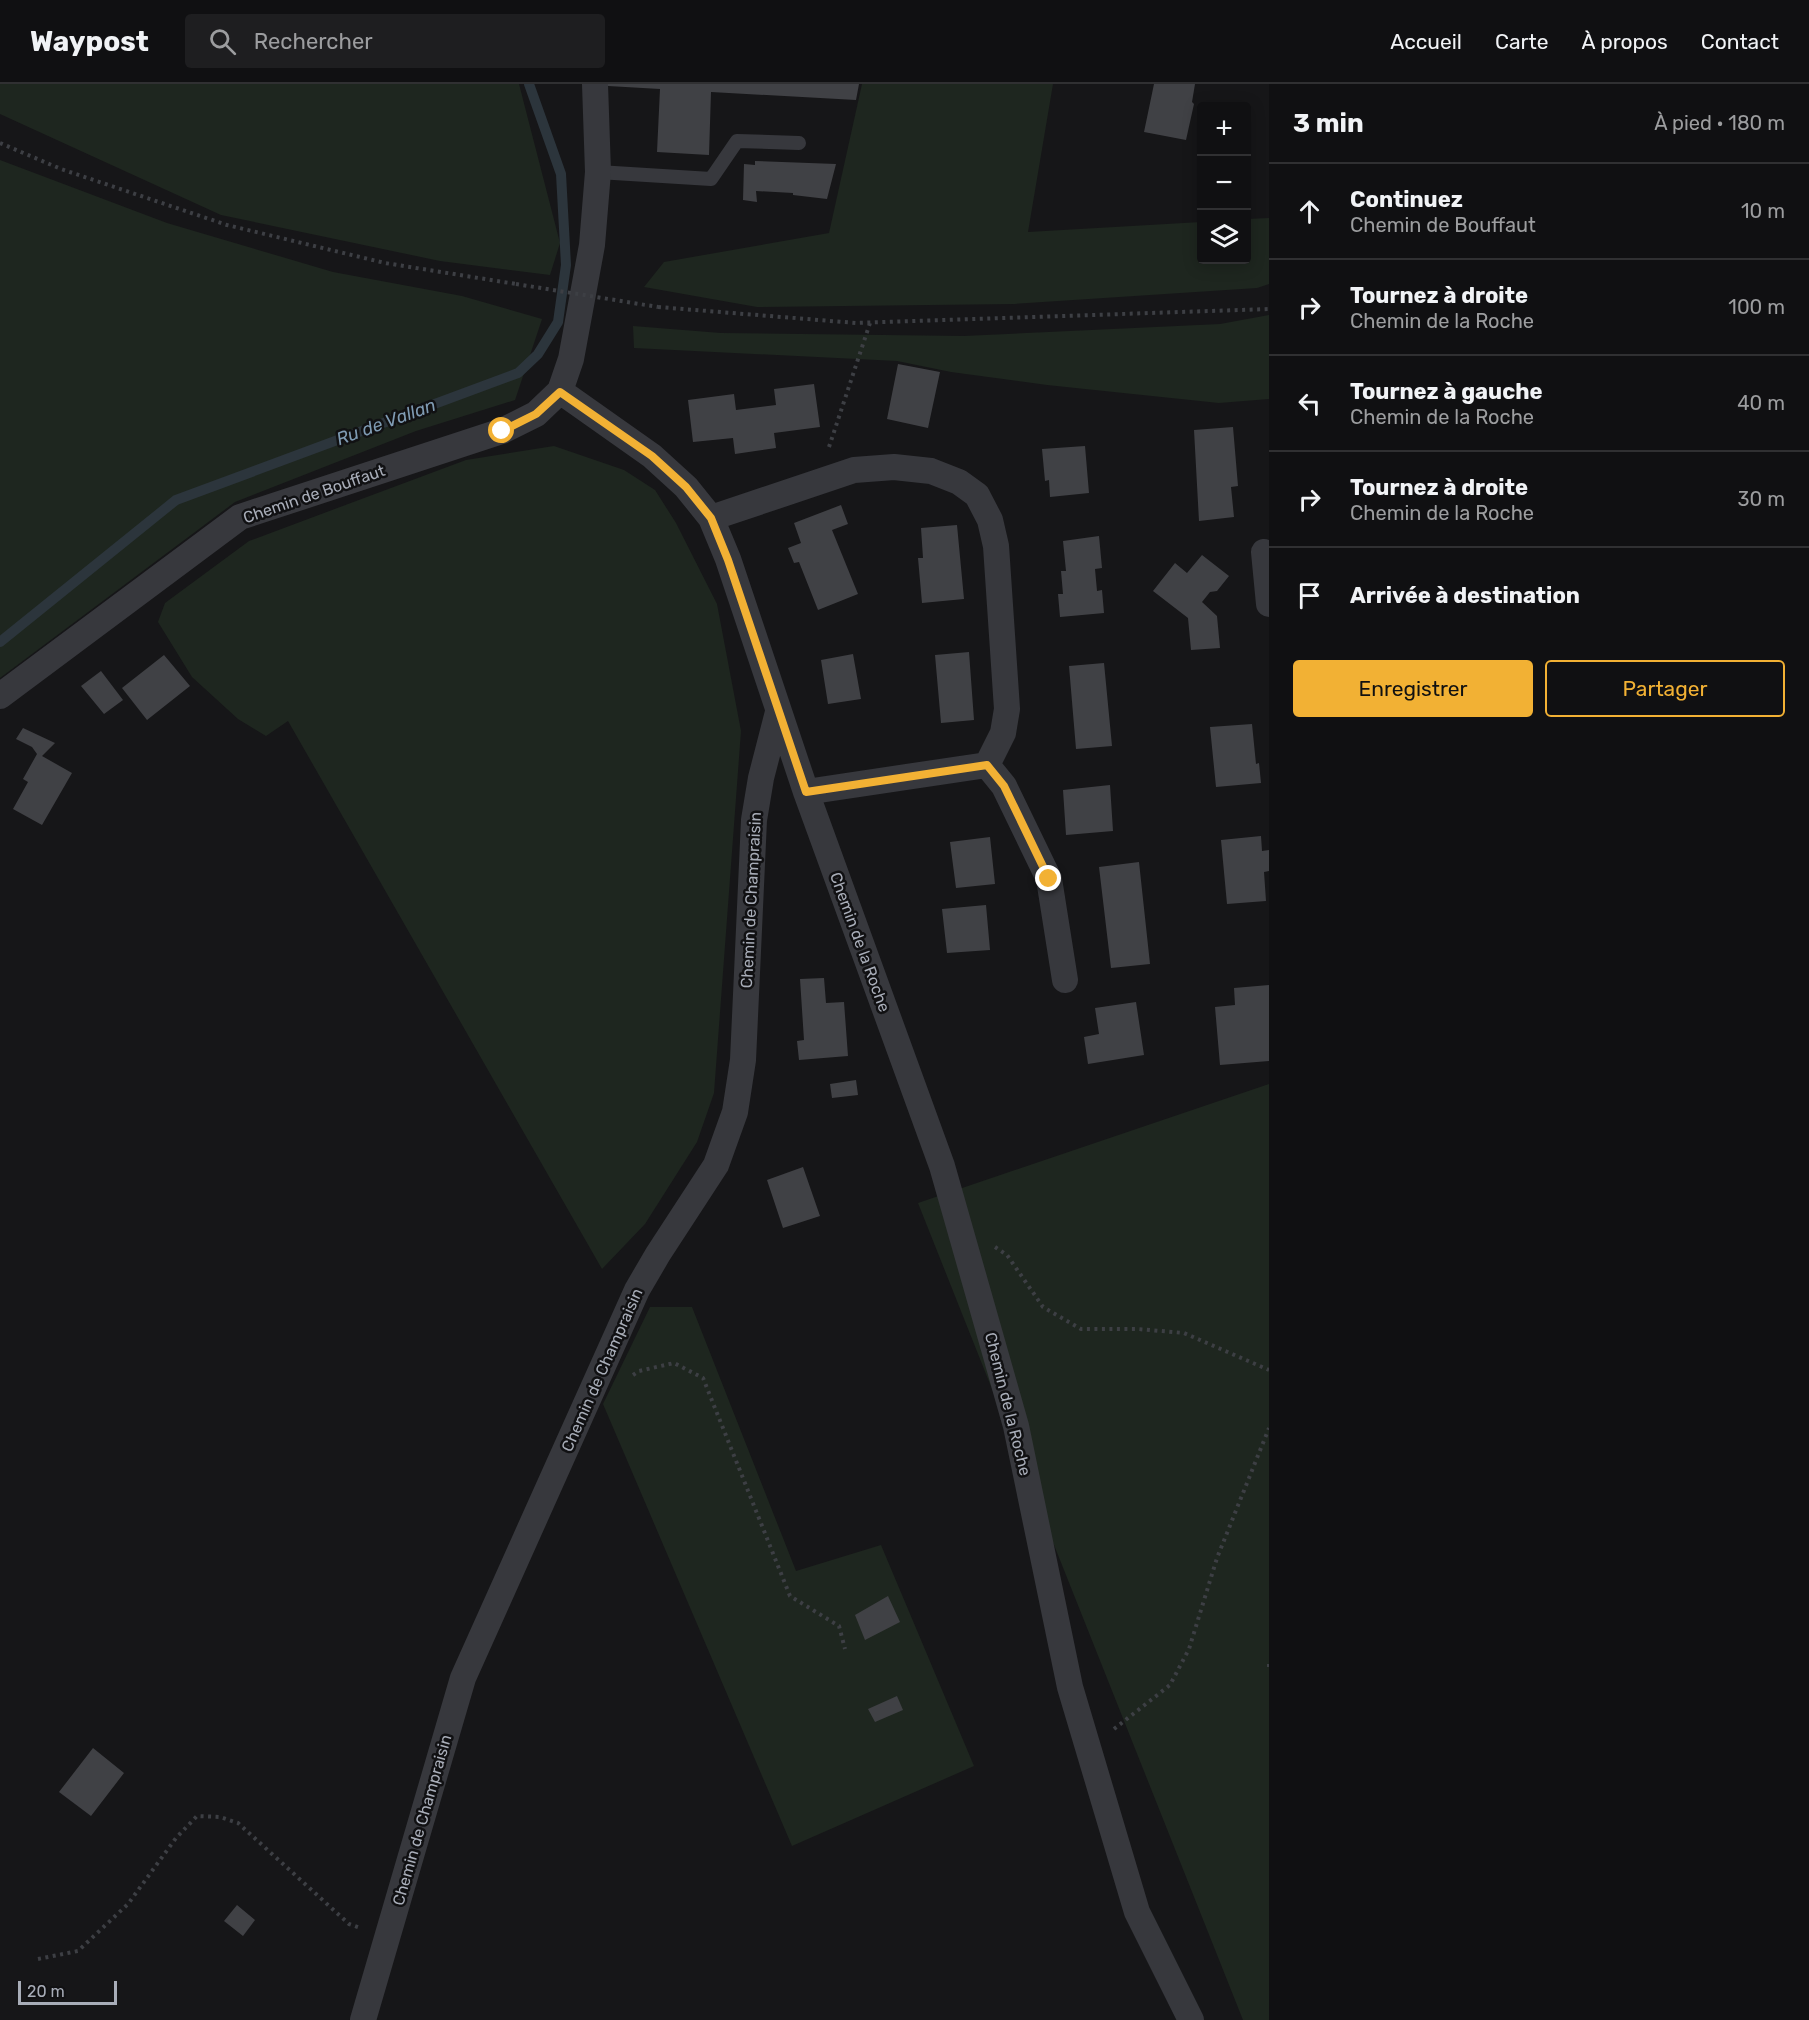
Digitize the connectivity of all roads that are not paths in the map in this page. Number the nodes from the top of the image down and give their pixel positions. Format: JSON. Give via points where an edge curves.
{"nodes":[{"id":1,"x":594,"y":84,"type":"edge"},
{"id":2,"x":799,"y":143,"type":"dead end"},
{"id":3,"x":598,"y":172,"type":"junction"},
{"id":4,"x":560,"y":392,"type":"junction"},
{"id":5,"x":711,"y":518,"type":"junction"},
{"id":6,"x":1264,"y":552,"type":"dead end"},
{"id":7,"x":1269,"y":604,"type":"edge"},
{"id":8,"x":0,"y":696,"type":"edge"},
{"id":9,"x":778,"y":712,"type":"junction"},
{"id":10,"x":987,"y":765,"type":"junction"},
{"id":11,"x":806,"y":792,"type":"junction"},
{"id":12,"x":1065,"y":980,"type":"dead end"},
{"id":13,"x":363,"y":2020,"type":"edge"},
{"id":14,"x":1191,"y":2020,"type":"edge"}],
"edges":[{"from":1,"to":3,"type":"street"},
{"from":2,"to":3,"type":"lane","via":[[737,141],[711,179]]},
{"from":3,"to":4,"type":"street","via":[[592,245],[571,359]]},
{"from":4,"to":5,"type":"street","name":"Chemin de la Roche","via":[[652,456],[686,487]]},
{"from":4,"to":8,"type":"street","name":"Chemin de Bouffaut","via":[[536,414],[502,431],[240,517]]},
{"from":5,"to":9,"type":"street","name":"Chemin de la Roche","via":[[736,580]]},
{"from":5,"to":10,"type":"street","via":[[854,470],[894,467],[931,471],[959,482],[977,495],[990,519],[996,546],[1007,709],[1003,734]]},
{"from":6,"to":7,"type":"street"},
{"from":9,"to":11,"type":"street","name":"Chemin de la Roche"},
{"from":9,"to":13,"type":"street","name":"Chemin de Champraisin","via":[[754,820],[743,1060],[735,1112],[716,1165],[637,1290],[463,1678]]},
{"from":10,"to":11,"type":"street"},
{"from":10,"to":12,"type":"street","via":[[1004,786],[1049,879]]},
{"from":11,"to":14,"type":"street","name":"Chemin de la Roche","via":[[942,1166],[1016,1426],[1070,1687],[1137,1911]]}]}
